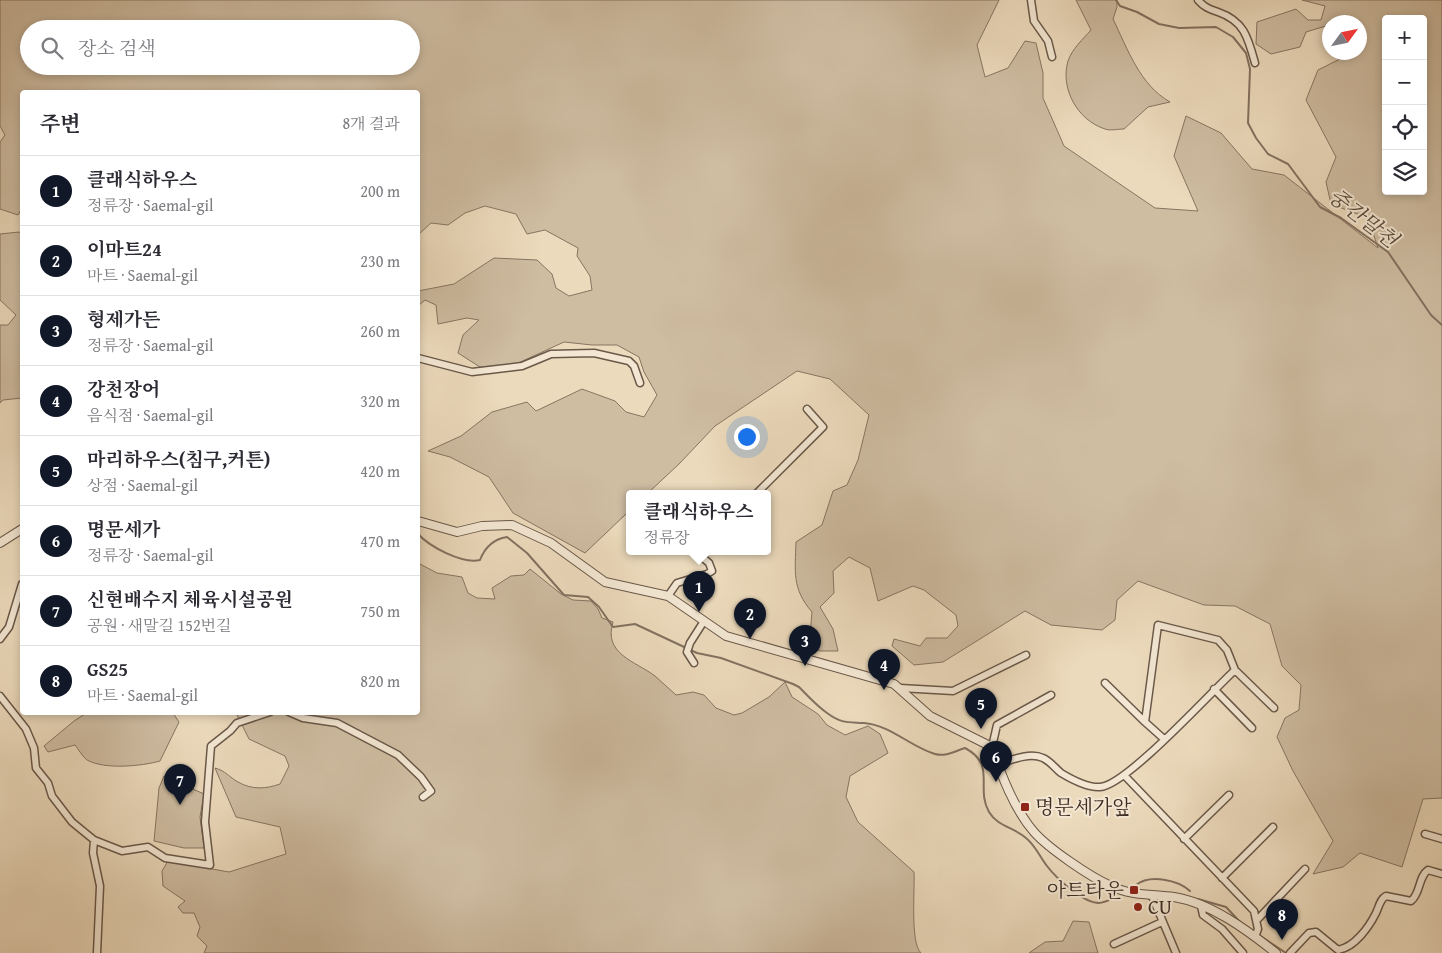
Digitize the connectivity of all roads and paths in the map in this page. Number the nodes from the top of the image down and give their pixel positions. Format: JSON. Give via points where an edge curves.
{"nodes":[{"id":1,"x":1030,"y":0,"type":"edge"},
{"id":2,"x":1198,"y":0,"type":"edge"},
{"id":3,"x":1052,"y":57,"type":"dead end"},
{"id":4,"x":1255,"y":63,"type":"dead end"},
{"id":5,"x":420,"y":359,"type":"edge"},
{"id":6,"x":640,"y":383,"type":"dead end"},
{"id":7,"x":807,"y":409,"type":"dead end"},
{"id":8,"x":760,"y":490,"type":"edge"},
{"id":9,"x":420,"y":522,"type":"edge"},
{"id":10,"x":20,"y":531,"type":"edge"},
{"id":11,"x":0,"y":543,"type":"edge"},
{"id":12,"x":700,"y":555,"type":"edge"},
{"id":13,"x":20,"y":591,"type":"edge"},
{"id":14,"x":668,"y":596,"type":"junction"},
{"id":15,"x":704,"y":621,"type":"junction"},
{"id":16,"x":0,"y":639,"type":"edge"},
{"id":17,"x":1026,"y":655,"type":"dead end"},
{"id":18,"x":694,"y":663,"type":"dead end"},
{"id":19,"x":1236,"y":670,"type":"junction"},
{"id":20,"x":1105,"y":683,"type":"dead end"},
{"id":21,"x":900,"y":688,"type":"junction"},
{"id":22,"x":1214,"y":689,"type":"junction"},
{"id":23,"x":1051,"y":695,"type":"dead end"},
{"id":24,"x":0,"y":696,"type":"edge"},
{"id":25,"x":1274,"y":708,"type":"dead end"},
{"id":26,"x":261,"y":715,"type":"edge"},
{"id":27,"x":296,"y":715,"type":"edge"},
{"id":28,"x":1145,"y":722,"type":"junction"},
{"id":29,"x":1252,"y":728,"type":"dead end"},
{"id":30,"x":1164,"y":740,"type":"junction"},
{"id":31,"x":992,"y":747,"type":"junction"},
{"id":32,"x":999,"y":764,"type":"junction"},
{"id":33,"x":1124,"y":776,"type":"junction"},
{"id":34,"x":1229,"y":795,"type":"dead end"},
{"id":35,"x":423,"y":797,"type":"dead end"},
{"id":36,"x":1273,"y":827,"type":"dead end"},
{"id":37,"x":1425,"y":834,"type":"dead end"},
{"id":38,"x":1184,"y":839,"type":"junction"},
{"id":39,"x":1442,"y":839,"type":"edge"},
{"id":40,"x":94,"y":840,"type":"junction"},
{"id":41,"x":1305,"y":869,"type":"dead end"},
{"id":42,"x":1442,"y":874,"type":"edge"},
{"id":43,"x":1222,"y":878,"type":"junction"},
{"id":44,"x":1152,"y":896,"type":"junction"},
{"id":45,"x":1201,"y":906,"type":"junction"},
{"id":46,"x":1257,"y":920,"type":"junction"},
{"id":47,"x":1162,"y":922,"type":"junction"},
{"id":48,"x":1256,"y":934,"type":"junction"},
{"id":49,"x":1114,"y":944,"type":"dead end"},
{"id":50,"x":1291,"y":952,"type":"edge"},
{"id":51,"x":97,"y":953,"type":"edge"},
{"id":52,"x":1176,"y":953,"type":"edge"},
{"id":53,"x":1243,"y":953,"type":"edge"},
{"id":54,"x":1276,"y":953,"type":"edge"}],
"edges":[{"from":1,"to":3,"type":"street","via":[[1034,21],[1048,41]]},
{"from":2,"to":4,"type":"street","via":[[1209,10],[1237,20]]},
{"from":5,"to":6,"type":"street","via":[[472,372],[522,366],[551,354],[594,353],[629,360]]},
{"from":7,"to":8,"type":"street","via":[[823,427]]},
{"from":9,"to":14,"type":"street","via":[[458,532],[482,526],[512,525],[551,543],[605,582]]},
{"from":10,"to":11,"type":"street"},
{"from":12,"to":14,"type":"street","via":[[709,563],[712,571],[677,582]]},
{"from":13,"to":16,"type":"street","via":[[9,627]]},
{"from":14,"to":15,"type":"street"},
{"from":15,"to":18,"type":"street","via":[[686,652]]},
{"from":15,"to":21,"type":"street","via":[[726,636]]},
{"from":17,"to":21,"type":"street","via":[[953,691]]},
{"from":19,"to":22,"type":"street"},
{"from":19,"to":25,"type":"street"},
{"from":19,"to":28,"type":"street","via":[[1227,650],[1218,640],[1158,625]]},
{"from":20,"to":28,"type":"street"},
{"from":21,"to":31,"type":"street","via":[[930,716]]},
{"from":22,"to":29,"type":"street"},
{"from":22,"to":30,"type":"street"},
{"from":23,"to":31,"type":"street","via":[[997,726]]},
{"from":24,"to":40,"type":"street","via":[[26,729],[34,748],[36,768],[48,783],[52,796],[72,822]]},
{"from":26,"to":40,"type":"street","via":[[237,723],[211,746],[205,822],[210,865],[165,858],[148,847],[122,851]]},
{"from":27,"to":35,"type":"street","via":[[337,723],[398,755],[421,776],[431,791]]},
{"from":28,"to":30,"type":"street"},
{"from":30,"to":33,"type":"street"},
{"from":31,"to":32,"type":"street"},
{"from":32,"to":33,"type":"street","via":[[1018,757],[1042,757],[1080,782],[1100,787]]},
{"from":32,"to":44,"type":"street","via":[[1019,810],[1034,832],[1082,870],[1112,887]]},
{"from":33,"to":38,"type":"street"},
{"from":34,"to":38,"type":"street"},
{"from":36,"to":43,"type":"street"},
{"from":37,"to":39,"type":"street"},
{"from":38,"to":43,"type":"street"},
{"from":40,"to":51,"type":"street","via":[[100,899]]},
{"from":41,"to":46,"type":"street"},
{"from":42,"to":50,"type":"street","via":[[1424,872],[1417,896],[1411,901],[1383,898],[1366,928],[1346,949],[1338,950],[1316,932],[1310,932]]},
{"from":43,"to":46,"type":"street","via":[[1254,911]]},
{"from":44,"to":45,"type":"street","via":[[1176,898]]},
{"from":44,"to":47,"type":"street"},
{"from":45,"to":48,"type":"street"},
{"from":45,"to":53,"type":"street","via":[[1203,914],[1222,928]]},
{"from":46,"to":48,"type":"street"},
{"from":47,"to":49,"type":"street"},
{"from":47,"to":52,"type":"street"},
{"from":48,"to":54,"type":"street"}]}
